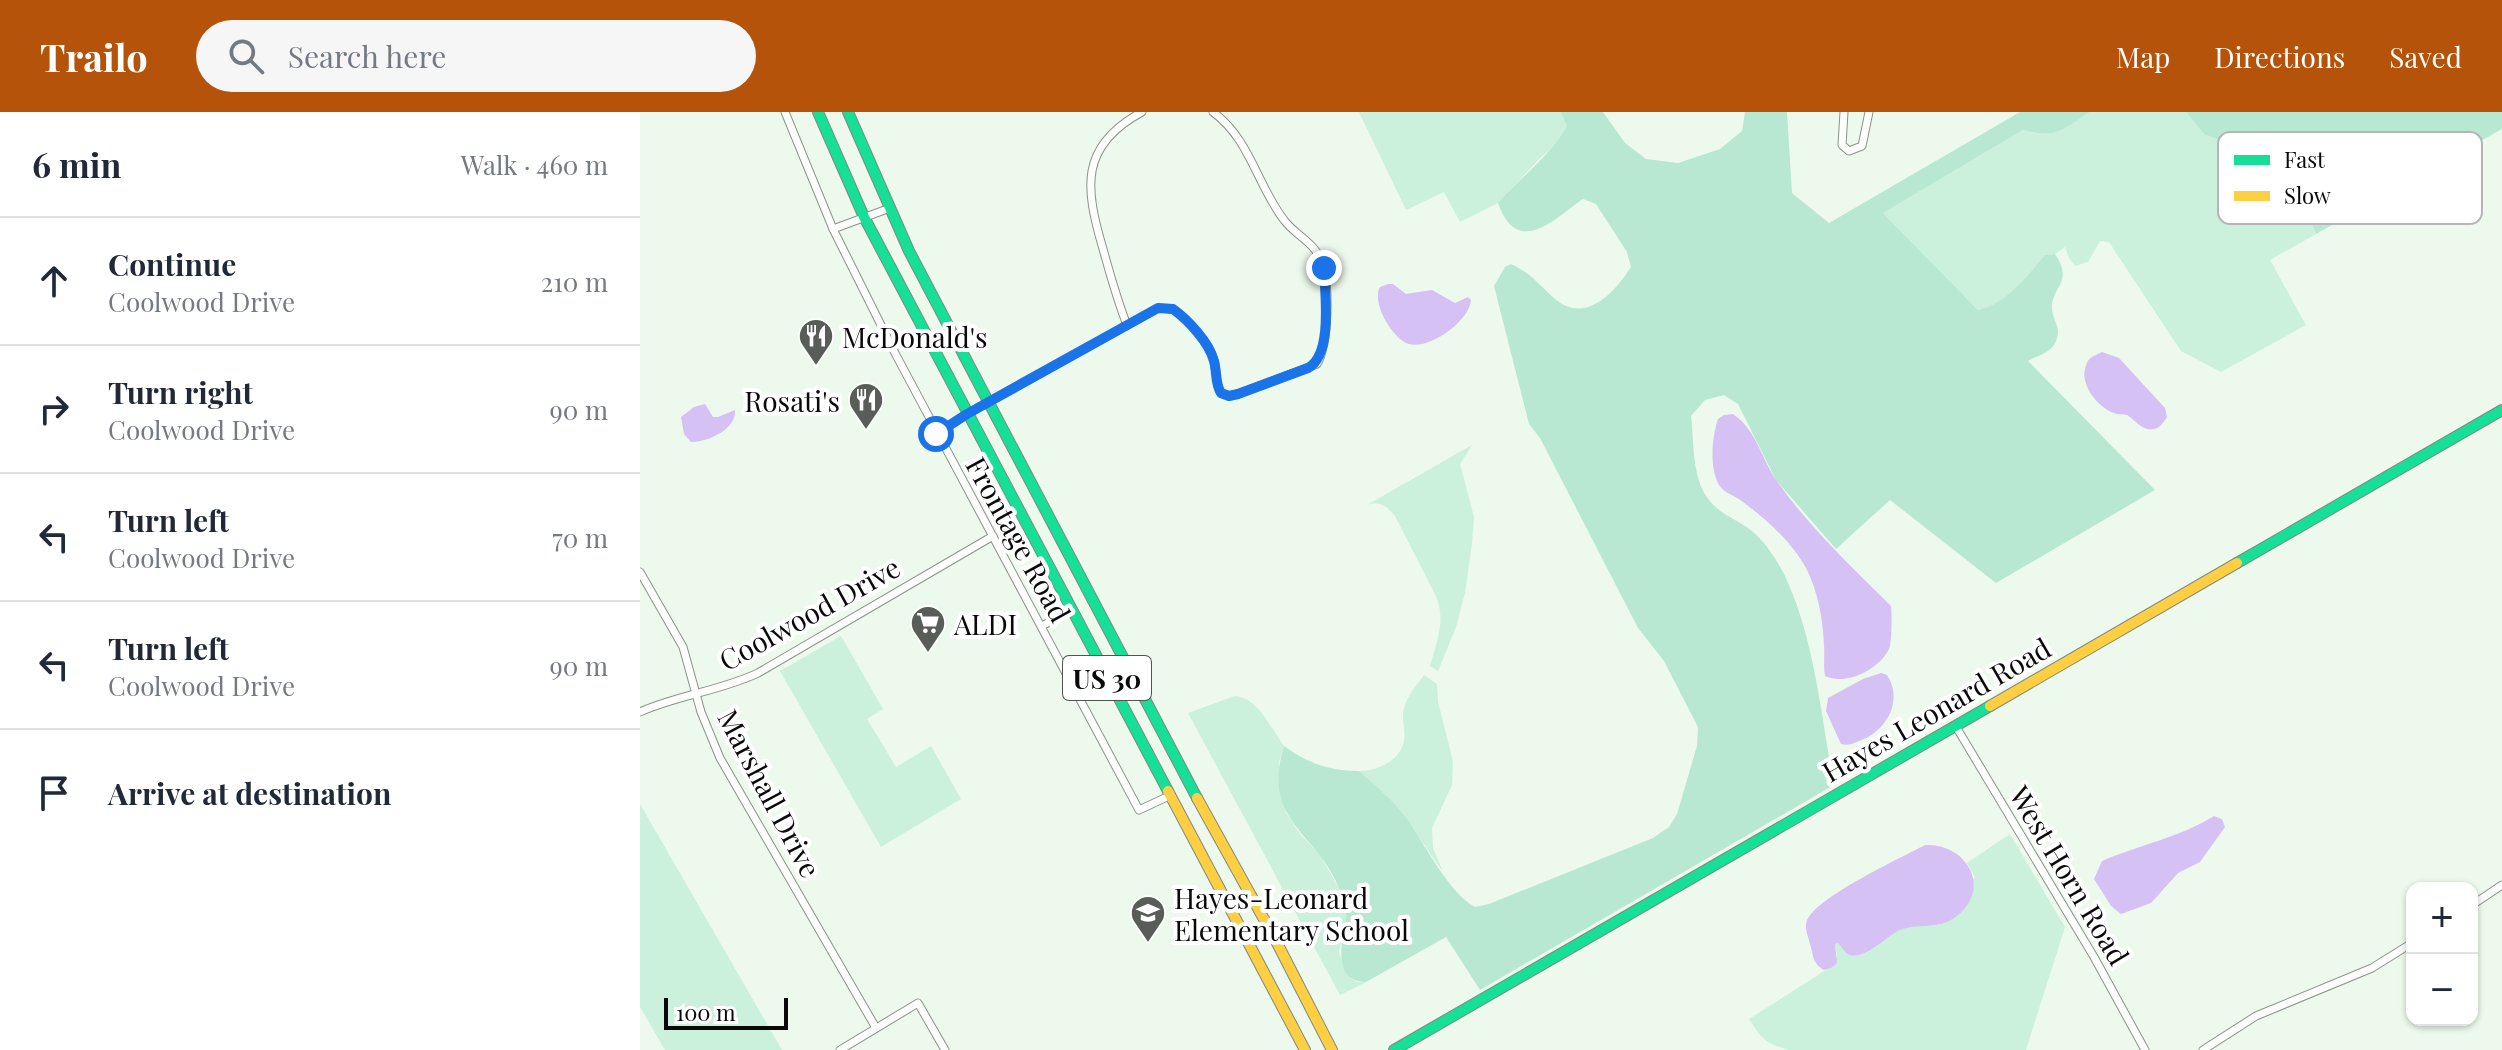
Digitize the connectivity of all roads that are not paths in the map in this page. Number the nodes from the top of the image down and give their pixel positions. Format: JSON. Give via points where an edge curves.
{"nodes":[{"id":1,"x":785,"y":112,"type":"edge"},
{"id":2,"x":818,"y":112,"type":"edge"},
{"id":3,"x":848,"y":112,"type":"edge"},
{"id":4,"x":1142,"y":112,"type":"edge"},
{"id":5,"x":1213,"y":112,"type":"edge"},
{"id":6,"x":1844,"y":112,"type":"edge"},
{"id":7,"x":1869,"y":112,"type":"edge"},
{"id":8,"x":890,"y":208,"type":"junction"},
{"id":9,"x":864,"y":217,"type":"junction"},
{"id":10,"x":833,"y":229,"type":"junction"},
{"id":11,"x":1127,"y":325,"type":"junction"},
{"id":12,"x":989,"y":402,"type":"junction"},
{"id":13,"x":2502,"y":410,"type":"edge"},
{"id":14,"x":967,"y":414,"type":"junction"},
{"id":15,"x":936,"y":434,"type":"junction"},
{"id":16,"x":993,"y":536,"type":"junction"},
{"id":17,"x":640,"y":572,"type":"edge"},
{"id":18,"x":1071,"y":610,"type":"junction"},
{"id":19,"x":1042,"y":626,"type":"junction"},
{"id":20,"x":698,"y":694,"type":"junction"},
{"id":21,"x":640,"y":712,"type":"edge"},
{"id":22,"x":1955,"y":725,"type":"junction"},
{"id":23,"x":1169,"y":796,"type":"junction"},
{"id":24,"x":2499,"y":887,"type":"edge"},
{"id":25,"x":2502,"y":898,"type":"edge"},
{"id":26,"x":2478,"y":901,"type":"edge"},
{"id":27,"x":2406,"y":947,"type":"edge"},
{"id":28,"x":876,"y":1028,"type":"junction"},
{"id":29,"x":840,"y":1050,"type":"edge"},
{"id":30,"x":945,"y":1050,"type":"edge"},
{"id":31,"x":1305,"y":1050,"type":"edge"},
{"id":32,"x":1332,"y":1050,"type":"edge"},
{"id":33,"x":1394,"y":1050,"type":"edge"},
{"id":34,"x":2145,"y":1050,"type":"edge"},
{"id":35,"x":2203,"y":1050,"type":"edge"}],
"edges":[{"from":1,"to":10,"type":"street","name":"Frontage Road"},
{"from":2,"to":9,"type":"main road","number":"US 30"},
{"from":3,"to":8,"type":"main road","number":"US 30"},
{"from":4,"to":11,"type":"street","via":[[1104,140],[1094,159],[1090,188],[1091,210]]},
{"from":5,"to":11,"type":"street","via":[[1235,132],[1284,221],[1321,259],[1326,307],[1320,358],[1308,368],[1229,396],[1217,388],[1212,354],[1173,309],[1158,308]]},
{"from":6,"to":7,"type":"street","via":[[1841,139],[1849,151],[1862,146]]},
{"from":8,"to":9,"type":"street"},
{"from":8,"to":12,"type":"main road","number":"US 30"},
{"from":9,"to":10,"type":"street"},
{"from":9,"to":14,"type":"main road","number":"US 30"},
{"from":10,"to":15,"type":"street","name":"Frontage Road"},
{"from":11,"to":12,"type":"street"},
{"from":12,"to":14,"type":"street"},
{"from":12,"to":32,"type":"main road","number":"US 30"},
{"from":13,"to":22,"type":"main road","name":"Hayes Leonard Road"},
{"from":14,"to":15,"type":"street"},
{"from":14,"to":18,"type":"main road","number":"US 30"},
{"from":15,"to":16,"type":"street","name":"Frontage Road"},
{"from":16,"to":19,"type":"street","name":"Frontage Road"},
{"from":16,"to":20,"type":"street","name":"Coolwood Drive","via":[[776,663]]},
{"from":17,"to":20,"type":"street","name":"Marshall Drive","via":[[683,647]]},
{"from":18,"to":19,"type":"street"},
{"from":18,"to":23,"type":"main road","number":"US 30"},
{"from":19,"to":23,"type":"street","name":"Frontage Road","via":[[1139,810]]},
{"from":20,"to":21,"type":"street","name":"Coolwood Drive"},
{"from":20,"to":28,"type":"street","name":"Marshall Drive","via":[[720,758]]},
{"from":22,"to":33,"type":"main road","name":"Hayes Leonard Road"},
{"from":22,"to":34,"type":"street","name":"West Horn Road"},
{"from":23,"to":31,"type":"main road","number":"US 30"},
{"from":24,"to":25,"type":"street"},
{"from":24,"to":26,"type":"street"},
{"from":27,"to":35,"type":"street","via":[[2372,968],[2256,1016]]},
{"from":28,"to":29,"type":"street"},
{"from":28,"to":30,"type":"street","via":[[918,1003]]}]}
